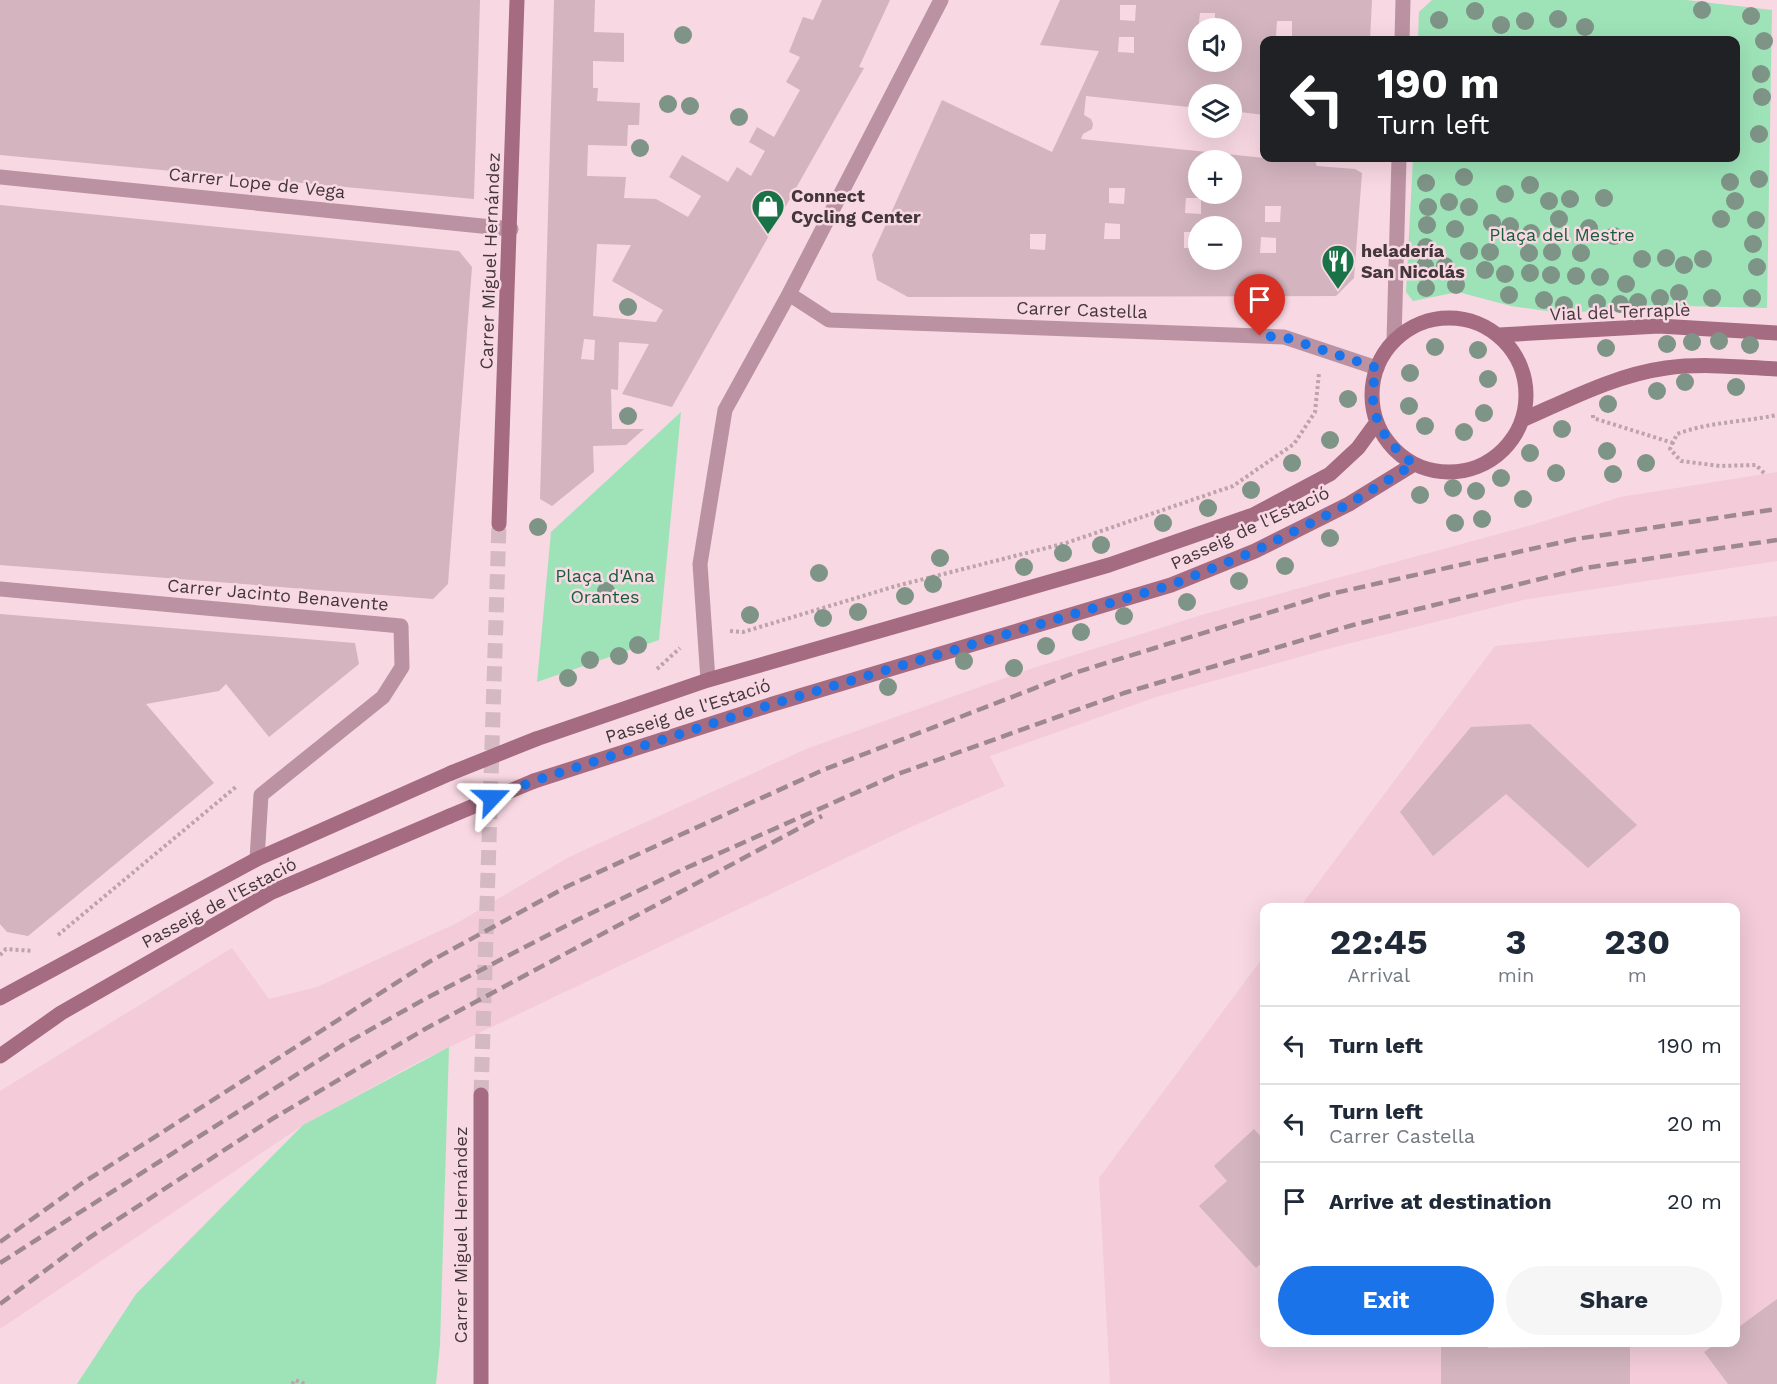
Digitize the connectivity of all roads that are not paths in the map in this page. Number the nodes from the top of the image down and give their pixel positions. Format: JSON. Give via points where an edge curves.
{"nodes":[{"id":1,"x":517,"y":0,"type":"edge"},
{"id":2,"x":940,"y":0,"type":"edge"},
{"id":3,"x":1403,"y":0,"type":"edge"},
{"id":4,"x":1402,"y":36,"type":"edge"},
{"id":5,"x":1399,"y":162,"type":"edge"},
{"id":6,"x":0,"y":177,"type":"edge"},
{"id":7,"x":511,"y":229,"type":"junction"},
{"id":8,"x":789,"y":294,"type":"junction"},
{"id":9,"x":1777,"y":333,"type":"edge"},
{"id":10,"x":1499,"y":335,"type":"junction"},
{"id":11,"x":1394,"y":341,"type":"junction"},
{"id":12,"x":1377,"y":368,"type":"junction"},
{"id":13,"x":1777,"y":369,"type":"edge"},
{"id":14,"x":1522,"y":420,"type":"junction"},
{"id":15,"x":1377,"y":422,"type":"junction"},
{"id":16,"x":1414,"y":464,"type":"junction"},
{"id":17,"x":499,"y":524,"type":"tunnel mouth"},
{"id":18,"x":0,"y":589,"type":"edge"},
{"id":19,"x":708,"y":680,"type":"junction"},
{"id":20,"x":256,"y":859,"type":"junction"},
{"id":21,"x":0,"y":998,"type":"edge"},
{"id":22,"x":0,"y":1056,"type":"edge"},
{"id":23,"x":481,"y":1095,"type":"tunnel mouth"},
{"id":24,"x":480,"y":1381,"type":"edge"}],
"edges":[{"from":1,"to":7,"type":"main road","name":"Carrer Miguel Hernández"},
{"from":2,"to":8,"type":"street"},
{"from":3,"to":4,"type":"street"},
{"from":5,"to":11,"type":"street"},
{"from":6,"to":7,"type":"street","name":"Carrer Lope de Vega"},
{"from":7,"to":17,"type":"main road","name":"Carrer Miguel Hernández"},
{"from":8,"to":12,"type":"street","name":"Carrer Castella","via":[[829,320],[1284,337]]},
{"from":8,"to":19,"type":"street","via":[[725,410],[700,564]]},
{"from":9,"to":10,"type":"main road","name":"Vial del Terraplè","via":[[1659,326]]},
{"from":10,"to":11,"type":"main road","via":[[1465,319],[1446,317],[1409,328]]},
{"from":10,"to":14,"type":"main road","via":[[1512,349],[1526,384]]},
{"from":11,"to":12,"type":"main road"},
{"from":12,"to":15,"type":"main road","via":[[1372,395]]},
{"from":13,"to":14,"type":"main road","via":[[1698,365],[1664,368],[1593,388]]},
{"from":14,"to":16,"type":"main road","via":[[1512,440],[1478,467],[1446,471]]},
{"from":15,"to":16,"type":"main road","via":[[1398,453]]},
{"from":15,"to":19,"type":"main road","name":"Passeig de l'Estació","via":[[1358,448],[1330,474],[1253,515],[1109,565]]},
{"from":16,"to":22,"type":"main road","name":"Passeig de l'Estació","bridge":true,"via":[[1349,504],[1266,546],[1171,585],[773,704],[534,781],[450,816],[272,892],[61,1013]]},
{"from":18,"to":20,"type":"street","name":"Carrer Jacinto Benavente","via":[[401,626],[402,667],[383,698],[261,795]]},
{"from":19,"to":20,"type":"main road","name":"Passeig de l'Estació","bridge":true,"via":[[536,739]]},
{"from":20,"to":21,"type":"main road","name":"Passeig de l'Estació"},
{"from":23,"to":24,"type":"main road","name":"Carrer Miguel Hernández"}]}
